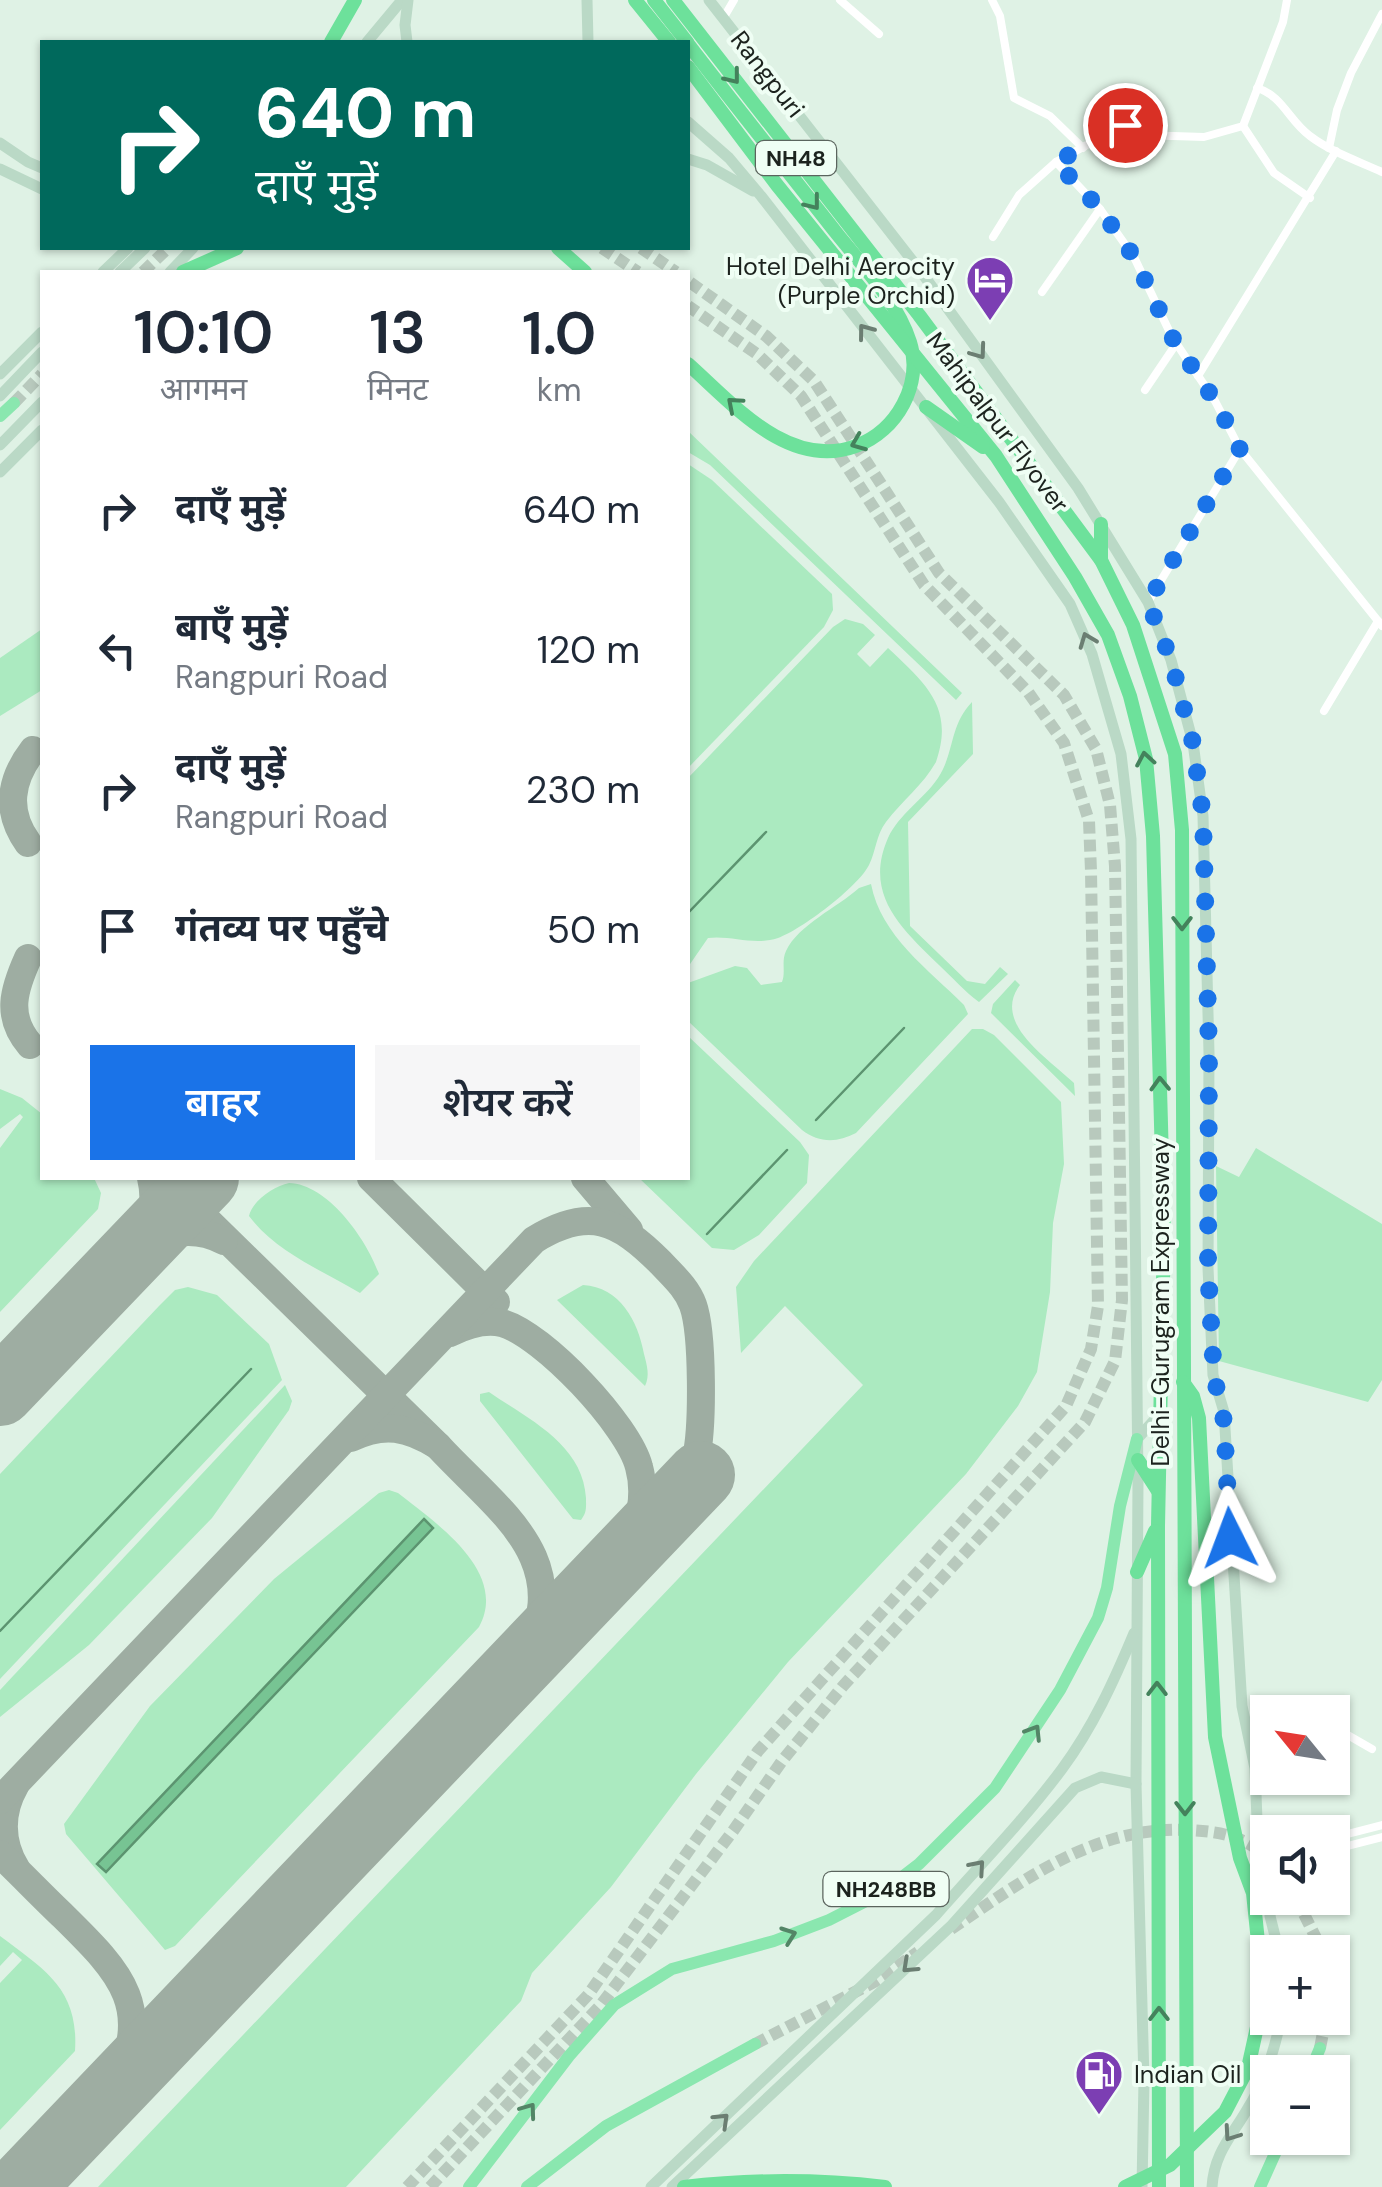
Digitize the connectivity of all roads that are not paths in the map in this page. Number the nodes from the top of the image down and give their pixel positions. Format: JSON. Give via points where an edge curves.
{"nodes":[{"id":1,"x":355,"y":0,"type":"edge"},
{"id":2,"x":405,"y":0,"type":"edge"},
{"id":3,"x":587,"y":0,"type":"edge"},
{"id":4,"x":634,"y":0,"type":"edge"},
{"id":5,"x":654,"y":0,"type":"edge"},
{"id":6,"x":674,"y":0,"type":"edge"},
{"id":7,"x":709,"y":0,"type":"edge"},
{"id":8,"x":734,"y":0,"type":"edge"},
{"id":9,"x":840,"y":0,"type":"edge"},
{"id":10,"x":992,"y":0,"type":"edge"},
{"id":11,"x":1287,"y":0,"type":"edge"},
{"id":12,"x":1382,"y":14,"type":"edge"},
{"id":13,"x":724,"y":16,"type":"junction"},
{"id":14,"x":880,"y":34,"type":"dead end"},
{"id":15,"x":332,"y":40,"type":"edge"},
{"id":16,"x":369,"y":40,"type":"edge"},
{"id":17,"x":404,"y":40,"type":"edge"},
{"id":18,"x":588,"y":40,"type":"edge"},
{"id":19,"x":667,"y":40,"type":"edge"},
{"id":20,"x":685,"y":40,"type":"edge"},
{"id":21,"x":690,"y":47,"type":"edge"},
{"id":22,"x":690,"y":70,"type":"edge"},
{"id":23,"x":1257,"y":88,"type":"junction"},
{"id":24,"x":690,"y":124,"type":"edge"},
{"id":25,"x":1243,"y":126,"type":"junction"},
{"id":26,"x":0,"y":143,"type":"edge"},
{"id":27,"x":1083,"y":148,"type":"junction"},
{"id":28,"x":1333,"y":150,"type":"junction"},
{"id":29,"x":690,"y":160,"type":"edge"},
{"id":30,"x":1056,"y":162,"type":"junction"},
{"id":31,"x":40,"y":167,"type":"edge"},
{"id":32,"x":0,"y":168,"type":"edge"},
{"id":33,"x":1382,"y":172,"type":"edge"},
{"id":34,"x":40,"y":187,"type":"edge"},
{"id":35,"x":761,"y":196,"type":"junction"},
{"id":36,"x":1310,"y":198,"type":"junction"},
{"id":37,"x":1100,"y":209,"type":"junction"},
{"id":38,"x":993,"y":237,"type":"dead end"},
{"id":39,"x":126,"y":250,"type":"edge"},
{"id":40,"x":142,"y":250,"type":"edge"},
{"id":41,"x":190,"y":250,"type":"edge"},
{"id":42,"x":233,"y":250,"type":"edge"},
{"id":43,"x":560,"y":250,"type":"edge"},
{"id":44,"x":200,"y":269,"type":"edge"},
{"id":45,"x":104,"y":270,"type":"edge"},
{"id":46,"x":122,"y":270,"type":"edge"},
{"id":47,"x":172,"y":270,"type":"edge"},
{"id":48,"x":584,"y":270,"type":"edge"},
{"id":49,"x":1042,"y":292,"type":"dead end"},
{"id":50,"x":40,"y":334,"type":"edge"},
{"id":51,"x":1176,"y":344,"type":"junction"},
{"id":52,"x":40,"y":354,"type":"edge"},
{"id":53,"x":690,"y":366,"type":"edge"},
{"id":54,"x":0,"y":374,"type":"edge"},
{"id":55,"x":1198,"y":376,"type":"junction"},
{"id":56,"x":1145,"y":390,"type":"dead end"},
{"id":57,"x":0,"y":396,"type":"edge"},
{"id":58,"x":14,"y":403,"type":"tunnel mouth"},
{"id":59,"x":40,"y":404,"type":"edge"},
{"id":60,"x":926,"y":408,"type":"junction"},
{"id":61,"x":0,"y":416,"type":"edge"},
{"id":62,"x":40,"y":432,"type":"edge"},
{"id":63,"x":0,"y":445,"type":"edge"},
{"id":64,"x":1240,"y":448,"type":"junction"},
{"id":65,"x":996,"y":456,"type":"junction"},
{"id":66,"x":0,"y":472,"type":"edge"},
{"id":67,"x":1101,"y":524,"type":"junction"},
{"id":68,"x":1101,"y":560,"type":"junction"},
{"id":69,"x":1148,"y":602,"type":"junction"},
{"id":70,"x":1380,"y":624,"type":"edge"},
{"id":71,"x":1324,"y":710,"type":"dead end"},
{"id":72,"x":1183,"y":1382,"type":"junction"},
{"id":73,"x":1160,"y":1414,"type":"junction"},
{"id":74,"x":1137,"y":1439,"type":"junction"},
{"id":75,"x":1138,"y":1460,"type":"junction"},
{"id":76,"x":1158,"y":1492,"type":"junction"},
{"id":77,"x":1158,"y":1526,"type":"junction"},
{"id":78,"x":1137,"y":1572,"type":"junction"},
{"id":79,"x":1137,"y":1626,"type":"junction"},
{"id":80,"x":1350,"y":1736,"type":"edge"},
{"id":81,"x":1372,"y":1749,"type":"dead end"},
{"id":82,"x":1136,"y":1784,"type":"junction"},
{"id":83,"x":1258,"y":1815,"type":"edge"},
{"id":84,"x":1382,"y":1825,"type":"edge"},
{"id":85,"x":1350,"y":1833,"type":"edge"},
{"id":86,"x":1382,"y":1837,"type":"edge"},
{"id":87,"x":1350,"y":1845,"type":"edge"},
{"id":88,"x":1277,"y":2035,"type":"edge"},
{"id":89,"x":755,"y":2044,"type":"tunnel mouth"},
{"id":90,"x":1320,"y":2048,"type":"tunnel mouth"},
{"id":91,"x":1317,"y":2055,"type":"edge"},
{"id":92,"x":1274,"y":2155,"type":"edge"},
{"id":93,"x":469,"y":2187,"type":"edge"},
{"id":94,"x":527,"y":2187,"type":"edge"},
{"id":95,"x":651,"y":2187,"type":"edge"},
{"id":96,"x":672,"y":2187,"type":"edge"},
{"id":97,"x":684,"y":2187,"type":"edge"},
{"id":98,"x":885,"y":2187,"type":"edge"},
{"id":99,"x":1126,"y":2187,"type":"edge"},
{"id":100,"x":1142,"y":2187,"type":"edge"},
{"id":101,"x":1158,"y":2187,"type":"edge"},
{"id":102,"x":1186,"y":2187,"type":"edge"},
{"id":103,"x":1212,"y":2187,"type":"edge"},
{"id":104,"x":1260,"y":2187,"type":"edge"}],
"edges":[{"from":1,"to":15,"type":"highway"},
{"from":2,"to":16,"type":"main road"},
{"from":2,"to":17,"type":"main road"},
{"from":3,"to":18,"type":"main road"},
{"from":4,"to":19,"type":"highway"},
{"from":5,"to":20,"type":"highway"},
{"from":6,"to":68,"type":"highway","name":"Mahipalpur Flyover","number":"NH48","one_way":true},
{"from":7,"to":13,"type":"main road","name":"Rangpuri"},
{"from":8,"to":13,"type":"street"},
{"from":9,"to":14,"type":"street"},
{"from":10,"to":27,"type":"street","via":[[1014,98],[1050,116]]},
{"from":11,"to":23,"type":"street"},
{"from":12,"to":28,"type":"street","via":[[1336,110]]},
{"from":13,"to":67,"type":"main road","name":"Rangpuri","one_way":true,"via":[[922,273]]},
{"from":21,"to":53,"type":"highway","one_way":true,"via":[[874,280],[908,336],[913,362],[905,400],[891,422],[871,439],[833,451],[782,440]]},
{"from":22,"to":65,"type":"highway","name":"Mahipalpur Flyover","number":"NH48"},
{"from":23,"to":25,"type":"street"},
{"from":23,"to":28,"type":"street","via":[[1276,97],[1302,130]]},
{"from":24,"to":35,"type":"main road"},
{"from":25,"to":27,"type":"street","via":[[1204,138],[1141,136],[1125,125]]},
{"from":25,"to":36,"type":"street","via":[[1274,174]]},
{"from":26,"to":31,"type":"main road"},
{"from":27,"to":30,"type":"street"},
{"from":28,"to":33,"type":"street"},
{"from":28,"to":36,"type":"street"},
{"from":29,"to":35,"type":"main road"},
{"from":30,"to":37,"type":"street"},
{"from":30,"to":38,"type":"street","via":[[1019,195]]},
{"from":32,"to":34,"type":"main road"},
{"from":60,"to":35,"type":"main road","one_way":true},
{"from":36,"to":55,"type":"street"},
{"from":37,"to":49,"type":"street"},
{"from":37,"to":51,"type":"street","via":[[1134,257]]},
{"from":39,"to":45,"type":"main road"},
{"from":40,"to":46,"type":"main road"},
{"from":41,"to":47,"type":"main road"},
{"from":42,"to":44,"type":"highway"},
{"from":43,"to":48,"type":"highway"},
{"from":50,"to":54,"type":"main road"},
{"from":51,"to":55,"type":"street"},
{"from":51,"to":56,"type":"street"},
{"from":52,"to":57,"type":"main road"},
{"from":55,"to":64,"type":"street"},
{"from":58,"to":61,"type":"highway"},
{"from":59,"to":63,"type":"main road"},
{"from":60,"to":65,"type":"highway"},
{"from":74,"to":60,"type":"main road","one_way":true,"via":[[1131,839],[1121,754],[1070,604]]},
{"from":62,"to":66,"type":"main road"},
{"from":64,"to":69,"type":"street"},
{"from":64,"to":70,"type":"street"},
{"from":73,"to":65,"type":"highway","name":"Delhi-Gurugram Expressway","number":"NH48","one_way":true,"via":[[1164,1232],[1146,759],[1108,634]]},
{"from":67,"to":68,"type":"highway"},
{"from":67,"to":69,"type":"main road","name":"Rangpuri"},
{"from":68,"to":72,"type":"highway","name":"Delhi-Gurugram Expressway","number":"NH48","one_way":true,"via":[[1133,624],[1175,754],[1182,830]]},
{"from":69,"to":83,"type":"main road","name":"Rangpuri","via":[[1193,743],[1203,816],[1208,1268],[1241,1693]]},
{"from":70,"to":71,"type":"street"},
{"from":72,"to":99,"type":"highway","via":[[1198,1418],[1215,1737],[1252,1893],[1260,2018],[1248,2068],[1224,2112],[1170,2165]]},
{"from":72,"to":102,"type":"highway","name":"Delhi-Gurugram Expressway","number":"NH48","one_way":true},
{"from":73,"to":74,"type":"main road"},
{"from":73,"to":76,"type":"highway","name":"Delhi-Gurugram Expressway","number":"NH48"},
{"from":74,"to":75,"type":"main road"},
{"from":93,"to":74,"type":"highway","number":"NH248BB","one_way":true,"via":[[614,2005],[672,1968],[774,1941],[880,1894],[995,1788],[1098,1618]]},
{"from":75,"to":76,"type":"highway"},
{"from":75,"to":78,"type":"main road"},
{"from":76,"to":77,"type":"highway","name":"Delhi-Gurugram Expressway","number":"NH48"},
{"from":77,"to":78,"type":"highway"},
{"from":101,"to":77,"type":"highway","name":"Delhi-Gurugram Expressway","number":"NH48","one_way":true},
{"from":78,"to":79,"type":"main road"},
{"from":79,"to":82,"type":"main road"},
{"from":95,"to":79,"type":"main road","one_way":true,"via":[[976,1869],[1070,1756]]},
{"from":80,"to":81,"type":"street"},
{"from":82,"to":96,"type":"main road","one_way":true,"via":[[1101,1776],[1075,1788],[952,1925]]},
{"from":82,"to":100,"type":"main road"},
{"from":84,"to":85,"type":"street"},
{"from":86,"to":87,"type":"street"},
{"from":88,"to":103,"type":"main road","one_way":true,"via":[[1250,2107],[1221,2147]]},
{"from":89,"to":94,"type":"highway","via":[[606,2126]]},
{"from":90,"to":91,"type":"highway"},
{"from":92,"to":104,"type":"highway"},
{"from":97,"to":98,"type":"highway","via":[[760,2180]]}]}
